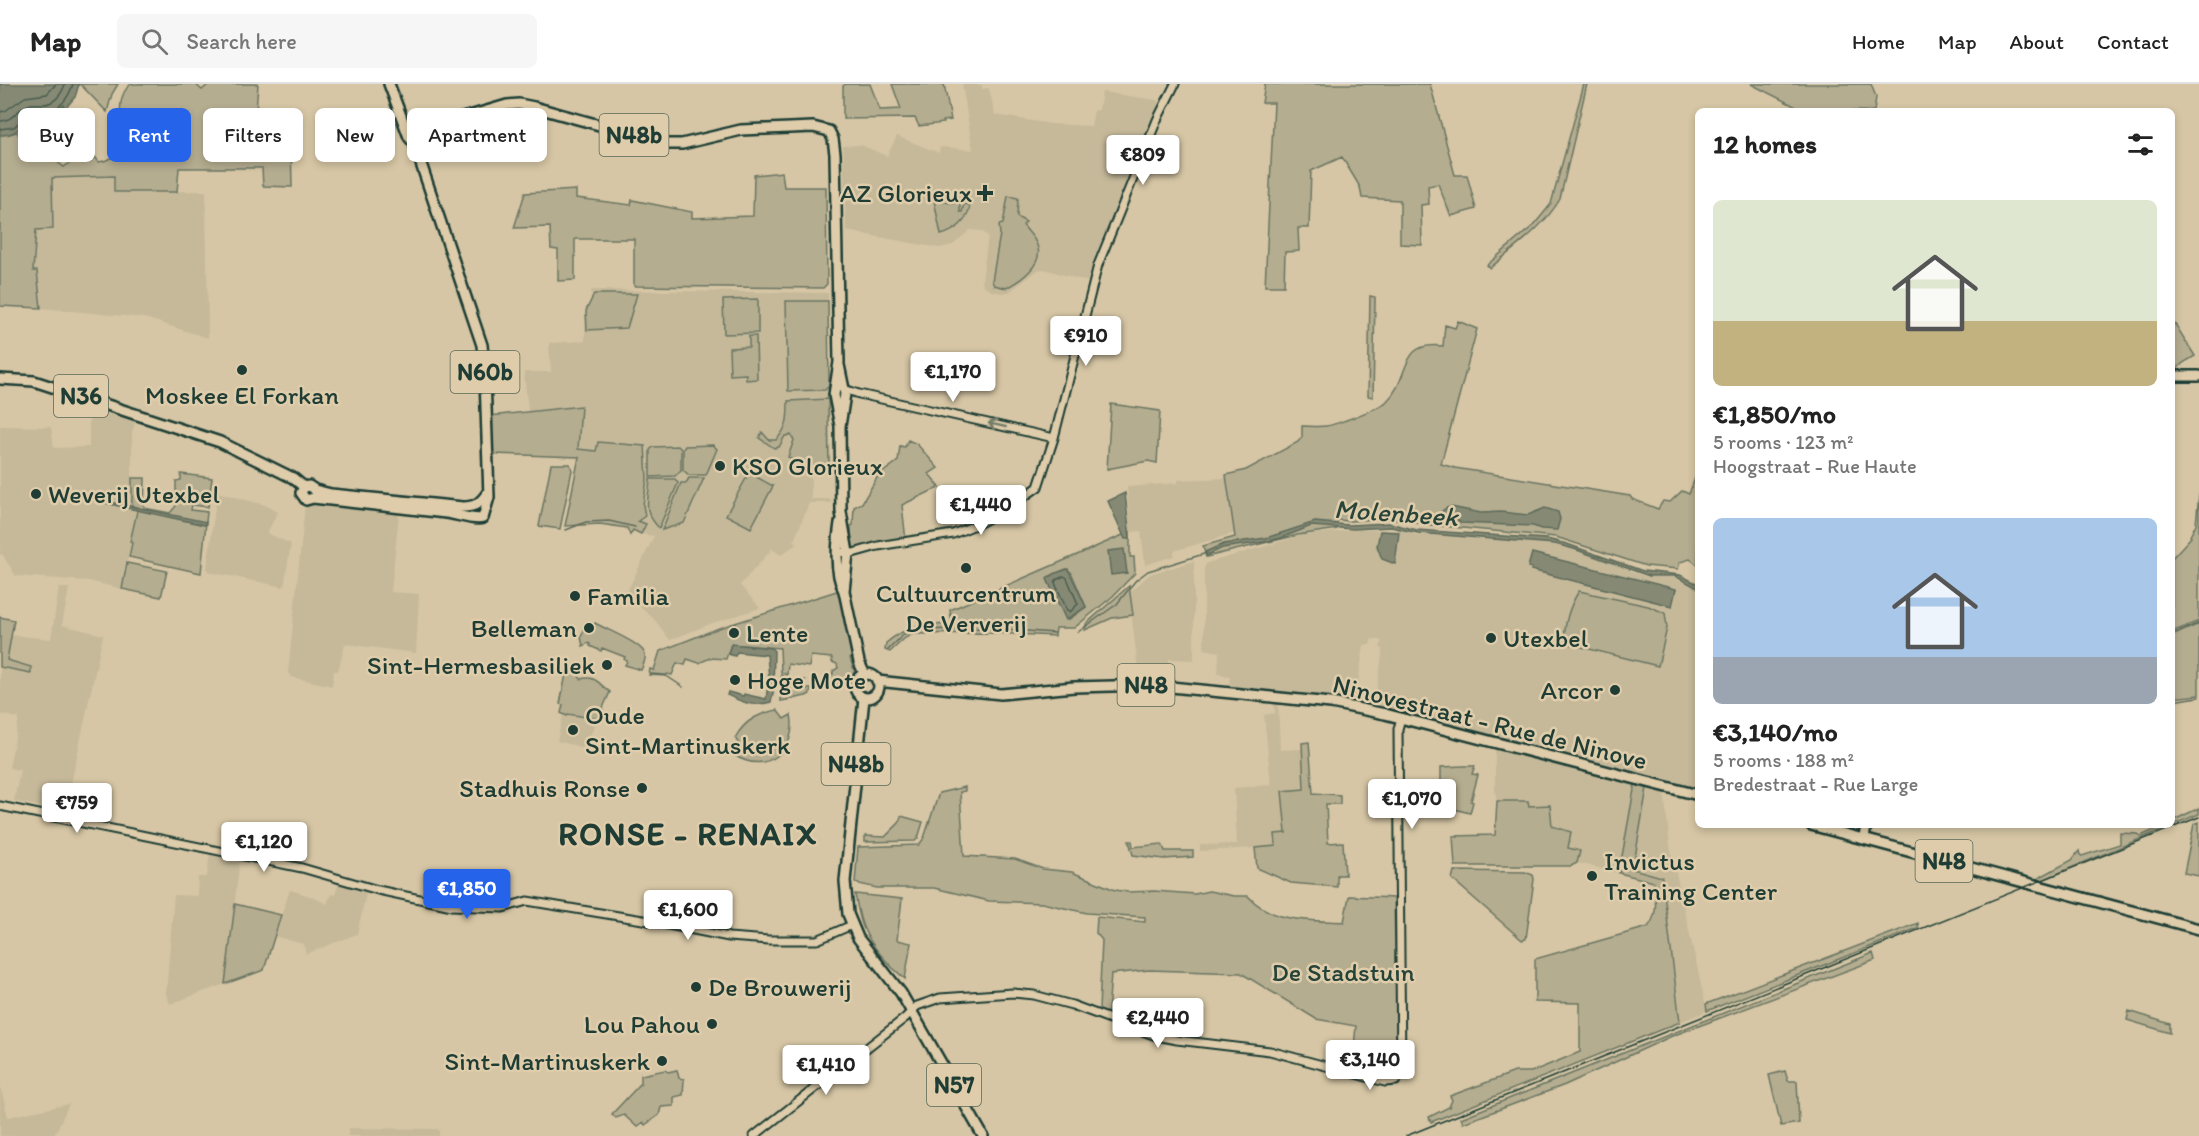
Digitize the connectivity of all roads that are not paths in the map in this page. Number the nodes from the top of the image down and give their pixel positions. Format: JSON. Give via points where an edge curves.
{"nodes":[{"id":1,"x":389,"y":84,"type":"edge"},
{"id":2,"x":1175,"y":84,"type":"edge"},
{"id":3,"x":497,"y":108,"type":"edge"},
{"id":4,"x":534,"y":108,"type":"edge"},
{"id":5,"x":547,"y":112,"type":"edge"},
{"id":6,"x":407,"y":131,"type":"edge"},
{"id":7,"x":421,"y":162,"type":"edge"},
{"id":8,"x":839,"y":362,"type":"junction"},
{"id":9,"x":2175,"y":376,"type":"edge"},
{"id":10,"x":2199,"y":376,"type":"edge"},
{"id":11,"x":0,"y":379,"type":"edge"},
{"id":12,"x":845,"y":394,"type":"junction"},
{"id":13,"x":834,"y":395,"type":"junction"},
{"id":14,"x":840,"y":426,"type":"junction"},
{"id":15,"x":1054,"y":438,"type":"junction"},
{"id":16,"x":488,"y":492,"type":"junction"},
{"id":17,"x":401,"y":505,"type":"junction"},
{"id":18,"x":474,"y":506,"type":"junction"},
{"id":19,"x":485,"y":512,"type":"junction"},
{"id":20,"x":841,"y":512,"type":"junction"},
{"id":21,"x":472,"y":518,"type":"junction"},
{"id":22,"x":837,"y":552,"type":"junction"},
{"id":23,"x":848,"y":554,"type":"junction"},
{"id":24,"x":844,"y":591,"type":"junction"},
{"id":25,"x":865,"y":675,"type":"junction"},
{"id":26,"x":877,"y":681,"type":"junction"},
{"id":27,"x":864,"y":698,"type":"junction"},
{"id":28,"x":1401,"y":718,"type":"junction"},
{"id":29,"x":1695,"y":794,"type":"edge"},
{"id":30,"x":0,"y":806,"type":"edge"},
{"id":31,"x":1822,"y":828,"type":"edge"},
{"id":32,"x":1866,"y":828,"type":"edge"},
{"id":33,"x":1864,"y":839,"type":"junction"},
{"id":34,"x":845,"y":888,"type":"joint"},
{"id":35,"x":852,"y":925,"type":"junction"},
{"id":36,"x":2199,"y":929,"type":"edge"},
{"id":37,"x":911,"y":1013,"type":"junction"},
{"id":38,"x":754,"y":1136,"type":"edge"},
{"id":39,"x":983,"y":1136,"type":"edge"}],
"edges":[{"from":1,"to":6,"type":"main road","number":"N60b"},
{"from":2,"to":15,"type":"street","via":[[1098,265]]},
{"from":3,"to":4,"type":"main road","number":"N48b","via":[[519,104]]},
{"from":5,"to":8,"type":"main road","number":"N48b","via":[[668,144],[741,130],[826,130],[832,136],[835,154]]},
{"from":7,"to":16,"type":"main road","number":"N60b","via":[[483,352]]},
{"from":8,"to":12,"type":"main road","number":"N48b"},
{"from":8,"to":13,"type":"main road","number":"N48b"},
{"from":9,"to":10,"type":"main road"},
{"from":11,"to":17,"type":"main road","number":"N36","via":[[34,381],[220,442],[293,478],[304,487],[302,498],[308,501],[314,494]]},
{"from":12,"to":13,"type":"street","via":[[840,388]]},
{"from":12,"to":13,"type":"street","via":[[841,401]]},
{"from":12,"to":14,"type":"main road","number":"N48b"},
{"from":15,"to":12,"type":"street","one_way":true},
{"from":13,"to":14,"type":"main road","number":"N48b"},
{"from":14,"to":20,"type":"main road","number":"N48b"},
{"from":15,"to":23,"type":"street","via":[[1038,487],[1010,507],[953,534]]},
{"from":16,"to":18,"type":"main road"},
{"from":16,"to":19,"type":"main road","number":"N60b"},
{"from":17,"to":18,"type":"main road","number":"N36"},
{"from":17,"to":21,"type":"main road","number":"N36"},
{"from":18,"to":19,"type":"main road","via":[[483,507]]},
{"from":18,"to":21,"type":"main road","via":[[470,511]]},
{"from":19,"to":21,"type":"main road","via":[[481,519]]},
{"from":20,"to":22,"type":"main road","number":"N48b"},
{"from":20,"to":23,"type":"main road","number":"N48b"},
{"from":22,"to":23,"type":"street"},
{"from":22,"to":24,"type":"main road","number":"N48b"},
{"from":23,"to":24,"type":"main road","number":"N48b"},
{"from":24,"to":25,"type":"main road","number":"N48b"},
{"from":25,"to":26,"type":"main road"},
{"from":25,"to":27,"type":"main road","via":[[855,686]]},
{"from":26,"to":27,"type":"main road","via":[[877,693]]},
{"from":26,"to":28,"type":"main road","name":"Ninovestraat - Rue de Ninove","number":"N48","via":[[1001,694],[1151,685],[1331,703]]},
{"from":27,"to":34,"type":"main road","number":"N48b"},
{"from":28,"to":29,"type":"main road","name":"Ninovestraat - Rue de Ninove","number":"N48"},
{"from":28,"to":37,"type":"street","via":[[1398,729],[1401,1071],[1397,1080],[1390,1082],[1269,1052],[1168,1039],[1034,995],[940,998],[923,1002]]},
{"from":30,"to":35,"type":"street","via":[[302,868],[452,906],[498,909],[524,901],[536,902],[729,937],[769,940],[817,940]]},
{"from":31,"to":33,"type":"main road","number":"N48"},
{"from":32,"to":33,"type":"main road"},
{"from":33,"to":36,"type":"main road","number":"N48"},
{"from":34,"to":35,"type":"main road","number":"N57"},
{"from":35,"to":37,"type":"main road","number":"N57","via":[[861,944],[901,993]]},
{"from":37,"to":38,"type":"street"},
{"from":37,"to":39,"type":"main road","number":"N57"}]}
